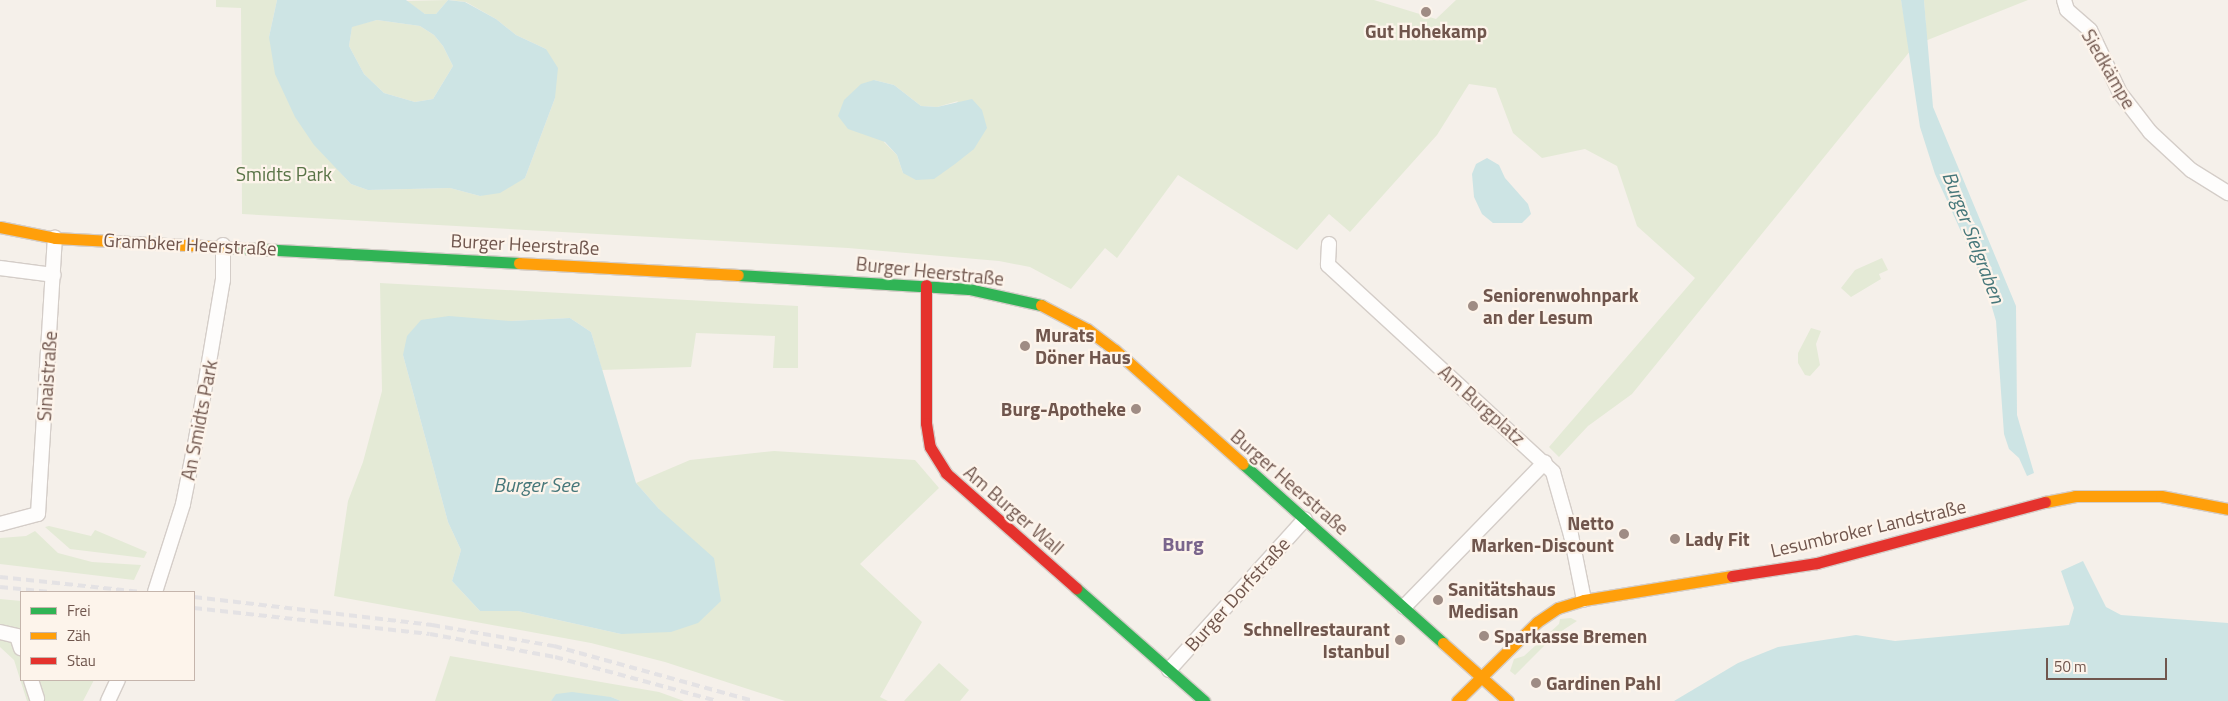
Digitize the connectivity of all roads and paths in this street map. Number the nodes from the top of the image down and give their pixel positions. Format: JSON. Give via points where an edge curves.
{"nodes":[{"id":1,"x":2064,"y":0,"type":"edge"},
{"id":2,"x":2228,"y":193,"type":"edge"},
{"id":3,"x":0,"y":228,"type":"edge"},
{"id":4,"x":55,"y":238,"type":"junction"},
{"id":5,"x":1329,"y":244,"type":"dead end"},
{"id":6,"x":223,"y":245,"type":"junction"},
{"id":7,"x":381,"y":253,"type":"joint"},
{"id":8,"x":0,"y":268,"type":"edge"},
{"id":9,"x":54,"y":275,"type":"junction"},
{"id":10,"x":926,"y":285,"type":"junction"},
{"id":11,"x":1544,"y":462,"type":"junction"},
{"id":12,"x":2228,"y":509,"type":"edge"},
{"id":13,"x":1306,"y":519,"type":"junction"},
{"id":14,"x":0,"y":524,"type":"edge"},
{"id":15,"x":155,"y":591,"type":"edge"},
{"id":16,"x":1584,"y":600,"type":"junction"},
{"id":17,"x":1404,"y":607,"type":"junction"},
{"id":18,"x":0,"y":632,"type":"edge"},
{"id":19,"x":19,"y":642,"type":"edge"},
{"id":20,"x":1169,"y":670,"type":"junction"},
{"id":21,"x":1482,"y":678,"type":"junction"},
{"id":22,"x":31,"y":681,"type":"edge"},
{"id":23,"x":118,"y":681,"type":"edge"},
{"id":24,"x":38,"y":699,"type":"dead end"},
{"id":25,"x":108,"y":701,"type":"edge"},
{"id":26,"x":1204,"y":701,"type":"edge"},
{"id":27,"x":1457,"y":701,"type":"edge"},
{"id":28,"x":1508,"y":701,"type":"edge"}],
"edges":[{"from":1,"to":2,"type":"street","name":"Siedkämpe","via":[[2067,10],[2090,30],[2120,93],[2145,126],[2191,170]]},
{"from":3,"to":4,"type":"main road","name":"Grambker Heerstraße"},
{"from":4,"to":6,"type":"main road","name":"Grambker Heerstraße"},
{"from":4,"to":9,"type":"street","name":"Sinaistraße"},
{"from":5,"to":11,"type":"street","name":"Am Burgplatz","via":[[1328,265]]},
{"from":6,"to":7,"type":"main road","name":"Grambker Heerstraße"},
{"from":6,"to":15,"type":"street","name":"An Smidts Park","via":[[223,280],[194,448],[183,504]]},
{"from":7,"to":10,"type":"main road","name":"Burger Heerstraße"},
{"from":8,"to":9,"type":"street"},
{"from":9,"to":14,"type":"street","name":"Sinaistraße","via":[[38,514]]},
{"from":10,"to":13,"type":"main road","name":"Burger Heerstraße","via":[[969,289],[1034,302],[1087,329]]},
{"from":10,"to":20,"type":"main road","name":"Am Burger Wall","via":[[926,423],[930,447],[946,473]]},
{"from":11,"to":16,"type":"street","name":"Am Burgplatz","via":[[1553,472],[1561,498]]},
{"from":11,"to":17,"type":"street"},
{"from":12,"to":16,"type":"main road","name":"Lesumbroker Landstraße","via":[[2161,496],[2075,496],[2016,508],[1817,563]]},
{"from":13,"to":17,"type":"main road","name":"Burger Heerstraße"},
{"from":13,"to":20,"type":"street","name":"Burger Dorfstraße"},
{"from":16,"to":21,"type":"main road","name":"Lesumbroker Landstraße","via":[[1558,608],[1537,622]]},
{"from":17,"to":21,"type":"main road","name":"Burger Heerstraße"},
{"from":18,"to":19,"type":"street"},
{"from":20,"to":26,"type":"main road","name":"Am Burger Wall"},
{"from":21,"to":27,"type":"main road","name":"Lesumbroker Landstraße"},
{"from":21,"to":28,"type":"main road","name":"Burger Heerstraße"},
{"from":22,"to":24,"type":"street"},
{"from":23,"to":25,"type":"street"}]}
